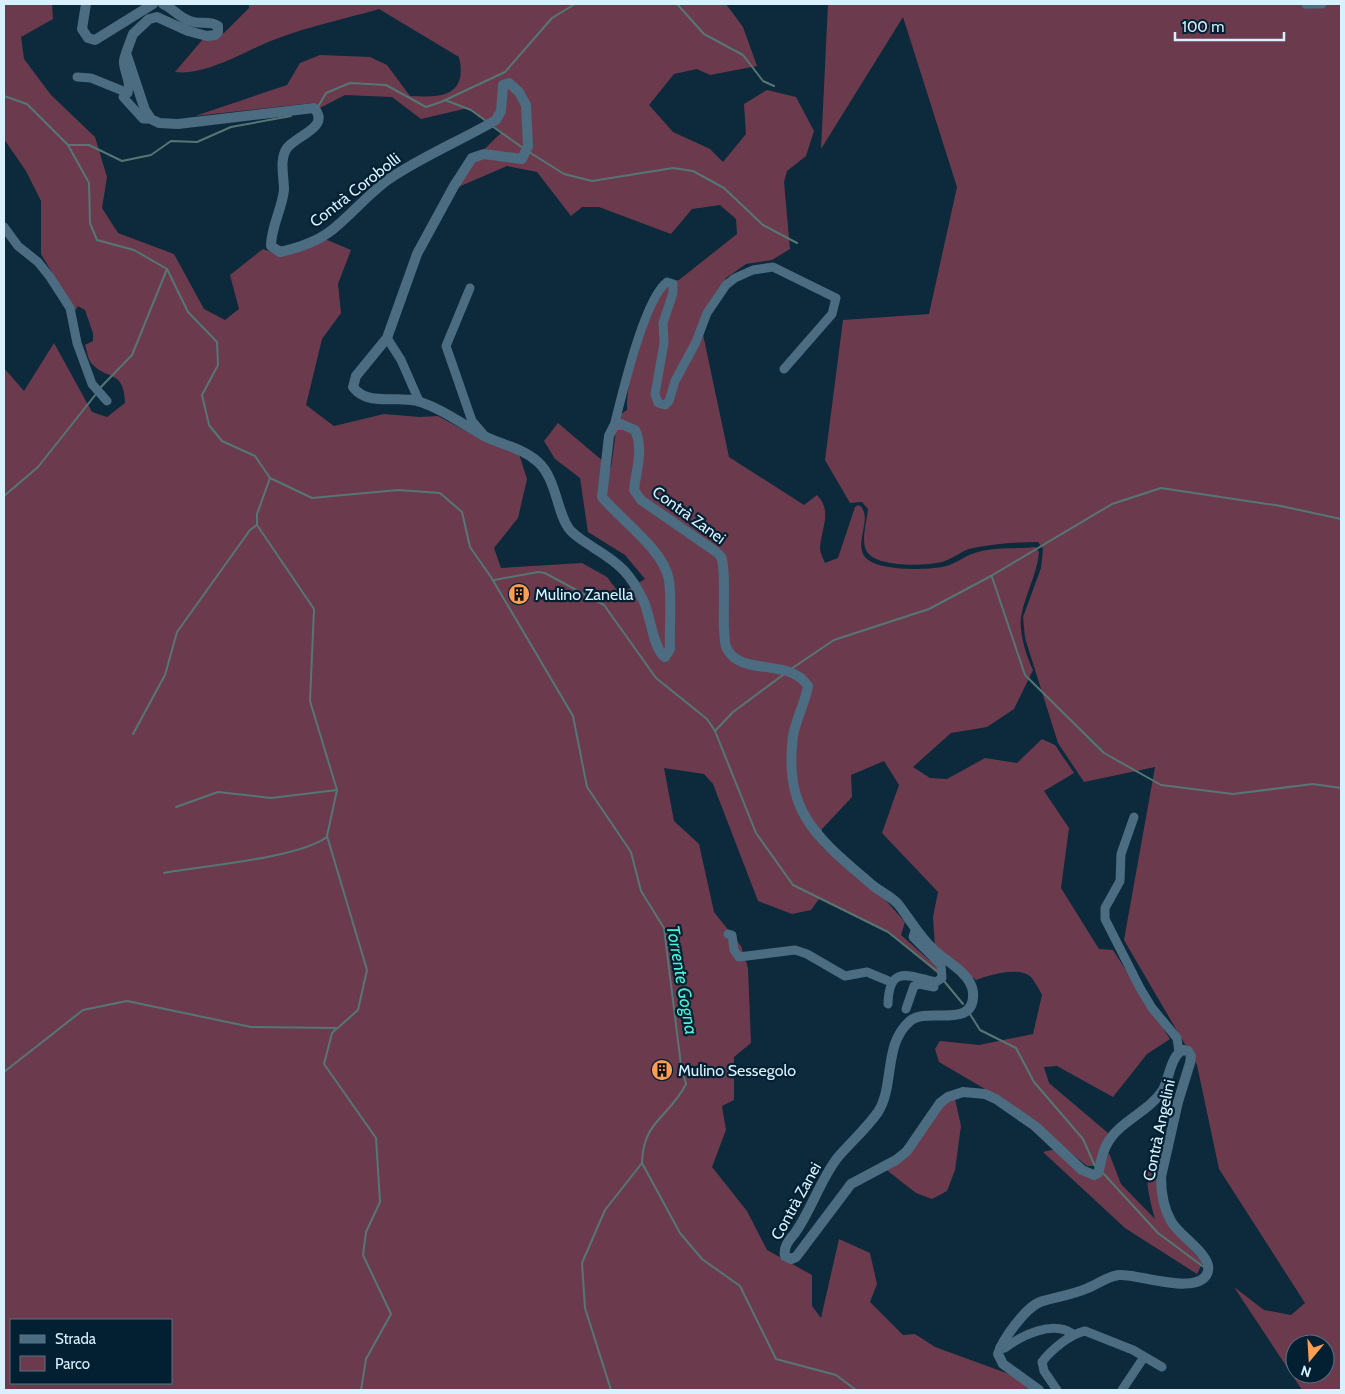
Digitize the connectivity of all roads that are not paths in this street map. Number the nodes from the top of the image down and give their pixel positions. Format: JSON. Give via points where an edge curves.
{"nodes":[{"id":1,"x":86,"y":4,"type":"edge"},
{"id":2,"x":154,"y":4,"type":"edge"},
{"id":3,"x":163,"y":4,"type":"edge"},
{"id":4,"x":1306,"y":4,"type":"edge"},
{"id":5,"x":1322,"y":4,"type":"edge"},
{"id":6,"x":126,"y":53,"type":"junction"},
{"id":7,"x":77,"y":77,"type":"dead end"},
{"id":8,"x":123,"y":97,"type":"dead end"},
{"id":9,"x":151,"y":119,"type":"junction"},
{"id":10,"x":4,"y":227,"type":"edge"},
{"id":11,"x":470,"y":288,"type":"dead end"},
{"id":12,"x":387,"y":338,"type":"junction"},
{"id":13,"x":784,"y":370,"type":"dead end"},
{"id":14,"x":107,"y":401,"type":"dead end"},
{"id":15,"x":419,"y":401,"type":"junction"},
{"id":16,"x":614,"y":426,"type":"junction"},
{"id":17,"x":486,"y":437,"type":"junction"},
{"id":18,"x":1134,"y":817,"type":"dead end"},
{"id":19,"x":915,"y":931,"type":"junction"},
{"id":20,"x":728,"y":934,"type":"dead end"},
{"id":21,"x":939,"y":981,"type":"junction"},
{"id":22,"x":891,"y":982,"type":"junction"},
{"id":23,"x":888,"y":1004,"type":"dead end"},
{"id":24,"x":906,"y":1009,"type":"dead end"},
{"id":25,"x":1179,"y":1052,"type":"junction"},
{"id":26,"x":1073,"y":1334,"type":"junction"},
{"id":27,"x":1000,"y":1347,"type":"junction"},
{"id":28,"x":1144,"y":1357,"type":"junction"},
{"id":29,"x":1162,"y":1368,"type":"dead end"},
{"id":30,"x":1038,"y":1390,"type":"edge"},
{"id":31,"x":1057,"y":1390,"type":"edge"},
{"id":32,"x":1122,"y":1390,"type":"edge"}],
"edges":[{"from":1,"to":2,"type":"street","via":[[82,29],[88,38],[95,40]]},
{"from":3,"to":6,"type":"street","via":[[193,23],[214,23],[218,32],[215,36],[199,34],[157,17],[149,19],[133,34]]},
{"from":4,"to":5,"type":"street"},
{"from":6,"to":7,"type":"street","via":[[123,62],[128,94],[91,78]]},
{"from":6,"to":9,"type":"street"},
{"from":8,"to":9,"type":"street","via":[[142,119]]},
{"from":9,"to":12,"type":"street","name":"Contrà Corobolli","via":[[178,124],[317,111],[320,120],[315,128],[296,139],[283,160],[282,207],[271,238],[271,246],[280,252],[304,246],[332,230],[388,180],[496,120],[501,111],[503,85],[509,83],[519,92],[526,105],[527,150],[522,159],[484,154],[472,158],[417,254]]},
{"from":10,"to":14,"type":"street","via":[[18,246],[38,262],[70,308],[77,343],[97,392]]},
{"from":11,"to":17,"type":"street","via":[[446,346],[472,421]]},
{"from":12,"to":15,"type":"street","via":[[401,360]]},
{"from":12,"to":15,"type":"street","name":"Contrà Corobolli","via":[[356,376],[353,387],[358,394],[373,398]]},
{"from":13,"to":16,"type":"street","via":[[832,314],[836,298],[778,269],[753,270],[735,278],[718,295],[675,381],[669,401],[665,405],[658,403],[655,394],[664,343],[664,316],[673,289],[673,284],[667,282],[642,328]]},
{"from":15,"to":17,"type":"street","name":"Contrà Corobolli"},
{"from":16,"to":17,"type":"street","name":"Contrà Corobolli","via":[[609,436],[602,498],[663,564],[669,595],[670,649],[665,657],[656,646],[649,612],[634,579],[570,530],[557,493],[539,462],[510,445]]},
{"from":16,"to":19,"type":"street","name":"Contrà Zanei","via":[[621,424],[635,430],[638,438],[639,458],[634,490],[641,500],[721,557],[724,565],[726,647],[733,657],[788,671],[804,679],[808,686],[793,735],[792,763],[796,800],[817,836],[898,904]]},
{"from":18,"to":25,"type":"street","via":[[1121,854],[1120,881],[1105,908],[1105,919],[1152,1008],[1178,1038]]},
{"from":19,"to":21,"type":"street","name":"Contrà Zanei","via":[[913,937],[942,968]]},
{"from":19,"to":25,"type":"street","name":"Contrà Zanei","via":[[968,980],[972,1002],[959,1016],[920,1015],[900,1032],[879,1110],[829,1172],[786,1246],[784,1253],[788,1258],[796,1257],[851,1184],[896,1160],[940,1103],[963,1092],[996,1098],[1035,1126],[1082,1170],[1088,1174],[1098,1173],[1107,1144],[1153,1103]]},
{"from":20,"to":22,"type":"street","via":[[732,935],[738,957],[795,950],[845,976],[865,972]]},
{"from":21,"to":22,"type":"street","via":[[912,975]]},
{"from":21,"to":24,"type":"street","via":[[937,987],[914,986]]},
{"from":22,"to":23,"type":"street"},
{"from":25,"to":27,"type":"street","name":"Contrà Angelini","via":[[1188,1051],[1191,1056],[1178,1102],[1161,1190],[1171,1222],[1203,1254],[1208,1268],[1205,1277],[1194,1283],[1181,1283],[1125,1274],[1112,1276],[1034,1306]]},
{"from":26,"to":27,"type":"street","via":[[1048,1328],[1018,1339],[1005,1348]]},
{"from":26,"to":28,"type":"street","via":[[1085,1331]]},
{"from":26,"to":31,"type":"street","via":[[1042,1362]]},
{"from":27,"to":30,"type":"street","via":[[998,1359]]},
{"from":28,"to":29,"type":"street"},
{"from":28,"to":32,"type":"street"}]}
